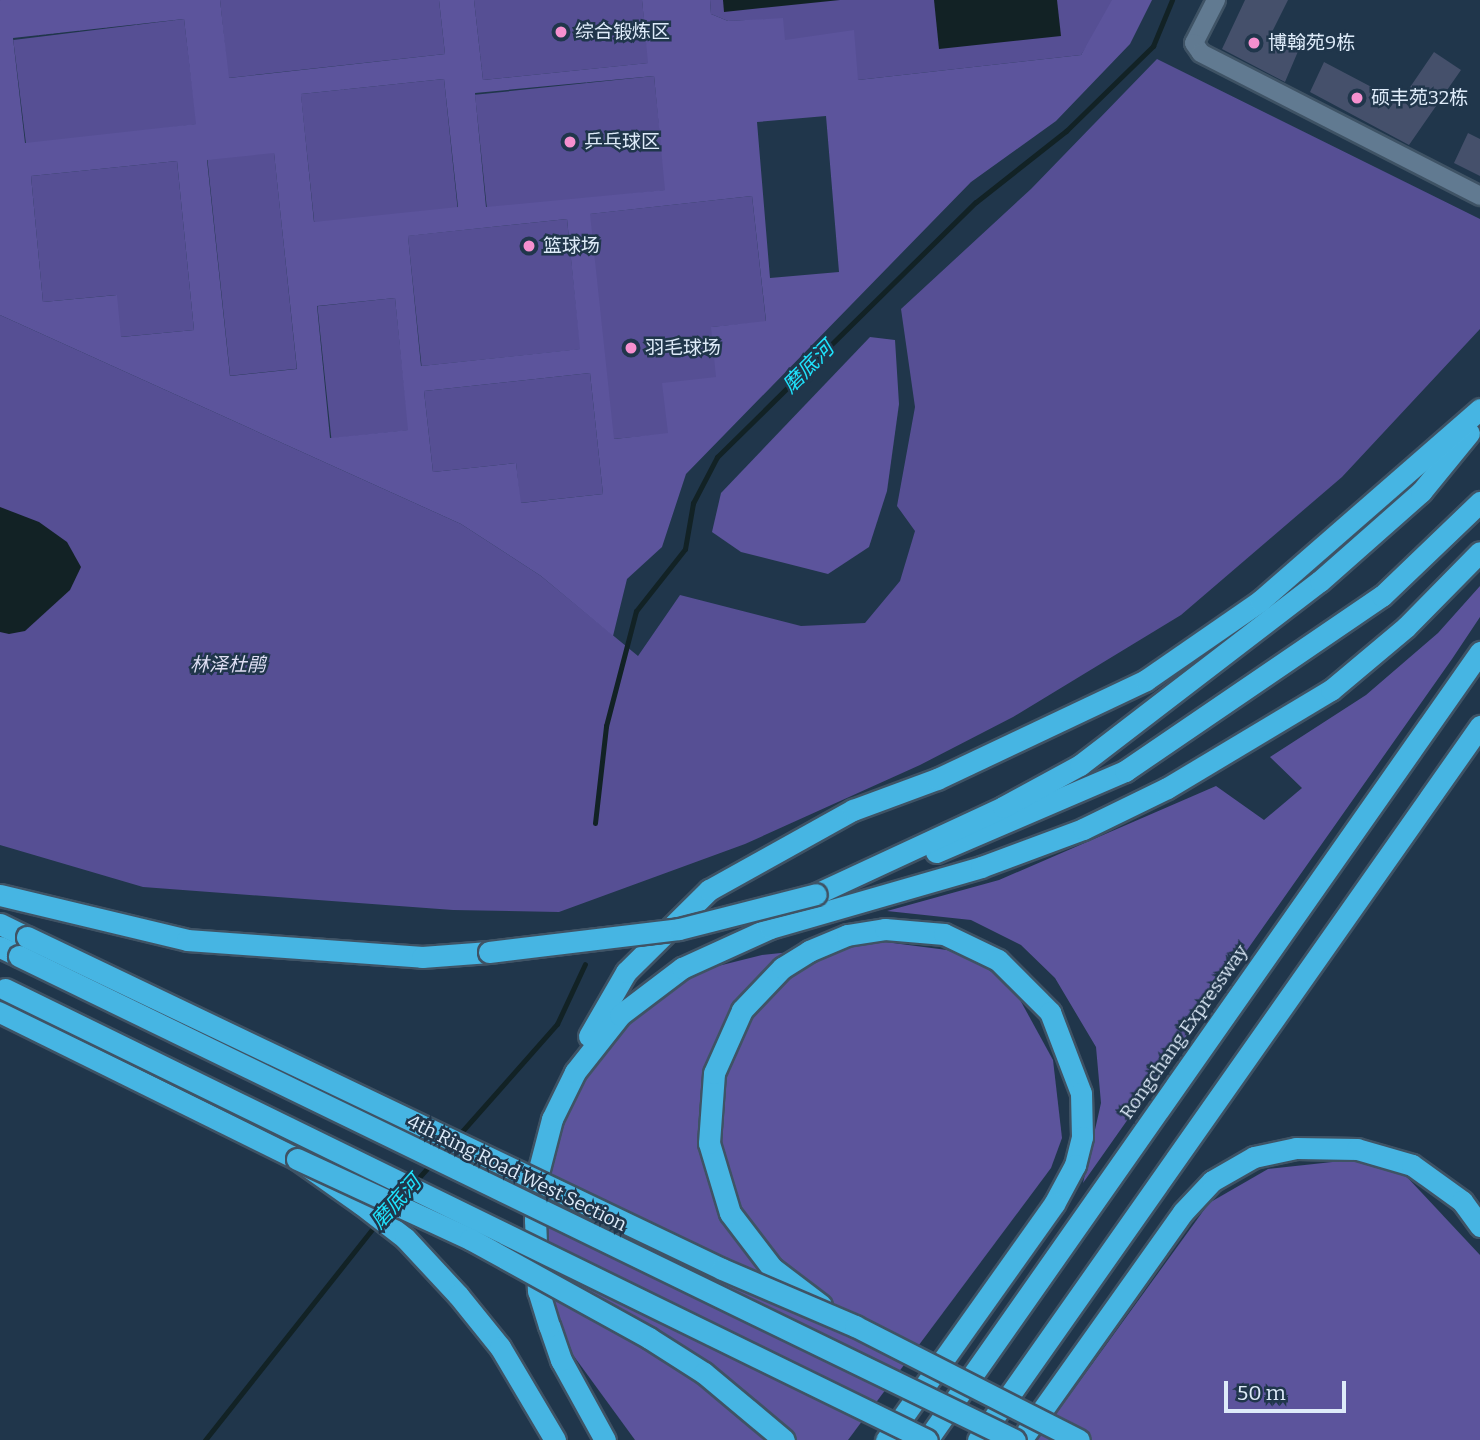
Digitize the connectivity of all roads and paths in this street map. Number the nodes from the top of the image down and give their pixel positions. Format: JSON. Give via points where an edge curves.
{"nodes":[{"id":1,"x":1216,"y":0,"type":"edge"},
{"id":2,"x":1480,"y":196,"type":"edge"},
{"id":3,"x":1480,"y":409,"type":"edge"},
{"id":4,"x":1480,"y":419,"type":"edge"},
{"id":5,"x":1480,"y":502,"type":"edge"},
{"id":6,"x":1480,"y":552,"type":"edge"},
{"id":7,"x":1480,"y":652,"type":"edge"},
{"id":8,"x":1480,"y":726,"type":"edge"},
{"id":9,"x":816,"y":894,"type":"junction"},
{"id":10,"x":0,"y":895,"type":"edge"},
{"id":11,"x":0,"y":924,"type":"edge"},
{"id":12,"x":15,"y":947,"type":"edge"},
{"id":13,"x":2,"y":988,"type":"edge"},
{"id":14,"x":0,"y":1013,"type":"edge"},
{"id":15,"x":556,"y":1112,"type":"junction"},
{"id":16,"x":297,"y":1159,"type":"junction"},
{"id":17,"x":1480,"y":1226,"type":"edge"},
{"id":18,"x":855,"y":1326,"type":"junction"},
{"id":19,"x":555,"y":1440,"type":"edge"},
{"id":20,"x":605,"y":1440,"type":"edge"},
{"id":21,"x":784,"y":1440,"type":"edge"},
{"id":22,"x":886,"y":1440,"type":"edge"},
{"id":23,"x":927,"y":1440,"type":"edge"},
{"id":24,"x":978,"y":1440,"type":"edge"},
{"id":25,"x":1015,"y":1440,"type":"edge"},
{"id":26,"x":1021,"y":1440,"type":"edge"},
{"id":27,"x":1080,"y":1440,"type":"edge"}],
"edges":[{"from":1,"to":2,"type":"street","via":[[1194,43],[1200,53]]},
{"from":3,"to":15,"type":"highway","via":[[1260,601],[1146,680],[937,779],[853,810],[709,890],[626,972],[585,1044]]},
{"from":4,"to":9,"type":"highway","via":[[1421,492],[1320,581],[1080,765],[1003,807]]},
{"from":5,"to":9,"type":"highway","via":[[1381,596],[1125,771],[971,840]]},
{"from":6,"to":15,"type":"highway","via":[[1406,626],[1331,690],[1167,788],[1083,830],[925,885],[770,928],[682,968],[645,993],[599,1039]]},
{"from":7,"to":23,"type":"highway","name":"Rongchang Expressway"},
{"from":8,"to":24,"type":"highway"},
{"from":9,"to":10,"type":"highway","bridge":true,"via":[[679,929],[489,952],[409,956],[187,940]]},
{"from":11,"to":12,"type":"highway"},
{"from":12,"to":18,"type":"highway","bridge":true},
{"from":12,"to":25,"type":"highway","name":"4th Ring Road West Section","bridge":true},
{"from":13,"to":23,"type":"highway","bridge":true},
{"from":14,"to":16,"type":"highway"},
{"from":15,"to":20,"type":"highway","via":[[538,1173],[538,1291],[561,1360]]},
{"from":16,"to":19,"type":"highway","bridge":true,"via":[[405,1238],[458,1295],[500,1347]]},
{"from":16,"to":21,"type":"highway","bridge":true,"via":[[470,1238],[649,1338],[704,1373]]},
{"from":17,"to":26,"type":"highway","via":[[1462,1202],[1412,1165],[1357,1149],[1296,1148],[1254,1157],[1212,1181],[1183,1212]]},
{"from":18,"to":22,"type":"highway","bridge":true,"via":[[799,1292],[744,1234],[717,1178],[708,1108],[728,1037],[760,988],[809,951],[847,935],[885,929],[944,934],[998,960],[1050,1012],[1068,1048],[1081,1093],[1082,1137],[1075,1165],[1054,1204]]},
{"from":18,"to":27,"type":"highway","bridge":true}]}
